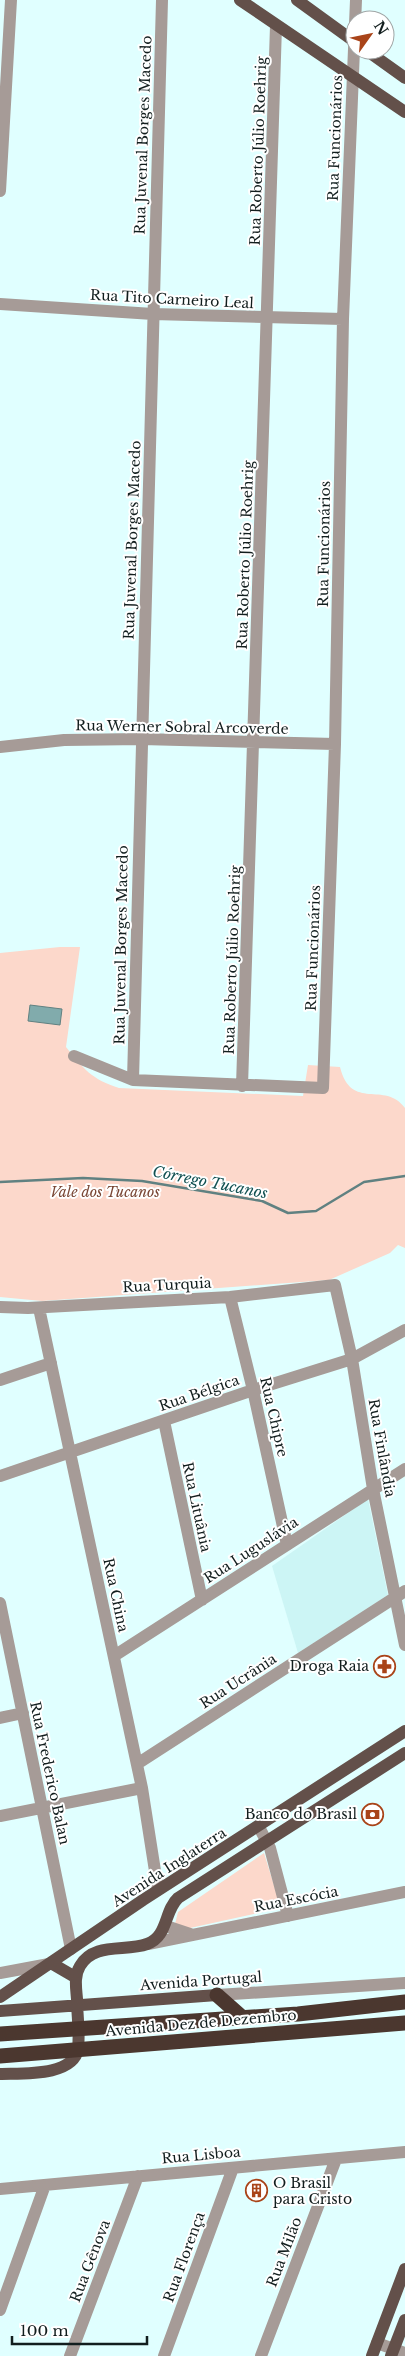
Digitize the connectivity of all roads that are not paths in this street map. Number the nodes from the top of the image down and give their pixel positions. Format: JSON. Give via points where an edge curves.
{"nodes":[{"id":1,"x":11,"y":0,"type":"edge"},
{"id":2,"x":162,"y":0,"type":"edge"},
{"id":3,"x":240,"y":0,"type":"edge"},
{"id":4,"x":297,"y":0,"type":"edge"},
{"id":5,"x":276,"y":26,"type":"junction"},
{"id":6,"x":345,"y":35,"type":"edge"},
{"id":7,"x":353,"y":60,"type":"edge"},
{"id":8,"x":380,"y":60,"type":"edge"},
{"id":9,"x":352,"y":78,"type":"junction"},
{"id":10,"x":405,"y":78,"type":"edge"},
{"id":11,"x":405,"y":112,"type":"edge"},
{"id":12,"x":0,"y":190,"type":"edge"},
{"id":13,"x":0,"y":304,"type":"edge"},
{"id":14,"x":153,"y":314,"type":"junction"},
{"id":15,"x":267,"y":318,"type":"junction"},
{"id":16,"x":343,"y":319,"type":"junction"},
{"id":17,"x":142,"y":739,"type":"junction"},
{"id":18,"x":254,"y":742,"type":"junction"},
{"id":19,"x":335,"y":744,"type":"junction"},
{"id":20,"x":0,"y":747,"type":"edge"},
{"id":21,"x":74,"y":1056,"type":"dead end"},
{"id":22,"x":133,"y":1080,"type":"junction"},
{"id":23,"x":242,"y":1086,"type":"junction"},
{"id":24,"x":335,"y":1285,"type":"joint"},
{"id":25,"x":230,"y":1297,"type":"junction"},
{"id":26,"x":0,"y":1307,"type":"edge"},
{"id":27,"x":39,"y":1308,"type":"junction"},
{"id":28,"x":405,"y":1330,"type":"edge"},
{"id":29,"x":352,"y":1359,"type":"junction"},
{"id":30,"x":51,"y":1363,"type":"junction"},
{"id":31,"x":0,"y":1380,"type":"edge"},
{"id":32,"x":253,"y":1390,"type":"junction"},
{"id":33,"x":164,"y":1420,"type":"junction"},
{"id":34,"x":70,"y":1453,"type":"junction"},
{"id":35,"x":405,"y":1469,"type":"edge"},
{"id":36,"x":0,"y":1476,"type":"edge"},
{"id":37,"x":373,"y":1489,"type":"junction"},
{"id":38,"x":287,"y":1545,"type":"junction"},
{"id":39,"x":400,"y":1594,"type":"edge"},
{"id":40,"x":202,"y":1600,"type":"junction"},
{"id":41,"x":0,"y":1602,"type":"edge"},
{"id":42,"x":405,"y":1645,"type":"edge"},
{"id":43,"x":114,"y":1656,"type":"junction"},
{"id":44,"x":23,"y":1713,"type":"junction"},
{"id":45,"x":0,"y":1718,"type":"edge"},
{"id":46,"x":405,"y":1731,"type":"edge"},
{"id":47,"x":405,"y":1753,"type":"edge"},
{"id":48,"x":137,"y":1764,"type":"junction"},
{"id":49,"x":142,"y":1788,"type":"junction"},
{"id":50,"x":42,"y":1807,"type":"junction"},
{"id":51,"x":0,"y":1816,"type":"edge"},
{"id":52,"x":259,"y":1827,"type":"junction"},
{"id":53,"x":268,"y":1842,"type":"junction"},
{"id":54,"x":158,"y":1890,"type":"junction"},
{"id":55,"x":405,"y":1892,"type":"edge"},
{"id":56,"x":175,"y":1902,"type":"junction"},
{"id":57,"x":288,"y":1916,"type":"junction"},
{"id":58,"x":166,"y":1926,"type":"junction"},
{"id":59,"x":193,"y":1935,"type":"junction"},
{"id":60,"x":148,"y":1944,"type":"junction"},
{"id":61,"x":71,"y":1949,"type":"junction"},
{"id":62,"x":51,"y":1963,"type":"junction"},
{"id":63,"x":0,"y":1973,"type":"edge"},
{"id":64,"x":75,"y":1977,"type":"junction"},
{"id":65,"x":405,"y":1983,"type":"edge"},
{"id":66,"x":217,"y":1995,"type":"junction"},
{"id":67,"x":0,"y":1997,"type":"edge"},
{"id":68,"x":405,"y":2002,"type":"edge"},
{"id":69,"x":77,"y":2005,"type":"junction"},
{"id":70,"x":0,"y":2010,"type":"edge"},
{"id":71,"x":243,"y":2018,"type":"junction"},
{"id":72,"x":405,"y":2023,"type":"edge"},
{"id":73,"x":78,"y":2029,"type":"junction"},
{"id":74,"x":0,"y":2034,"type":"edge"},
{"id":75,"x":78,"y":2049,"type":"junction"},
{"id":76,"x":0,"y":2056,"type":"edge"},
{"id":77,"x":0,"y":2074,"type":"edge"},
{"id":78,"x":405,"y":2152,"type":"edge"},
{"id":79,"x":336,"y":2159,"type":"junction"},
{"id":80,"x":233,"y":2168,"type":"junction"},
{"id":81,"x":138,"y":2176,"type":"junction"},
{"id":82,"x":45,"y":2184,"type":"junction"},
{"id":83,"x":0,"y":2189,"type":"edge"},
{"id":84,"x":405,"y":2268,"type":"edge"},
{"id":85,"x":5,"y":2284,"type":"edge"},
{"id":86,"x":0,"y":2310,"type":"edge"},
{"id":87,"x":405,"y":2320,"type":"edge"},
{"id":88,"x":377,"y":2343,"type":"junction"},
{"id":89,"x":397,"y":2353,"type":"edge"},
{"id":90,"x":70,"y":2356,"type":"edge"},
{"id":91,"x":164,"y":2356,"type":"edge"},
{"id":92,"x":261,"y":2356,"type":"edge"},
{"id":93,"x":372,"y":2356,"type":"edge"}],
"edges":[{"from":1,"to":12,"type":"street"},
{"from":2,"to":14,"type":"street","name":"Rua Juvenal Borges Macedo"},
{"from":3,"to":5,"type":"main road"},
{"from":4,"to":6,"type":"main road"},
{"from":5,"to":9,"type":"main road"},
{"from":5,"to":15,"type":"street","name":"Rua Roberto Júlio Roehrig"},
{"from":7,"to":9,"type":"street","name":"Rua Funcionários"},
{"from":8,"to":10,"type":"main road"},
{"from":9,"to":11,"type":"main road"},
{"from":9,"to":16,"type":"street","name":"Rua Funcionários"},
{"from":13,"to":14,"type":"street","name":"Rua Tito Carneiro Leal"},
{"from":14,"to":15,"type":"street","name":"Rua Tito Carneiro Leal"},
{"from":14,"to":17,"type":"street","name":"Rua Juvenal Borges Macedo"},
{"from":15,"to":16,"type":"street","name":"Rua Tito Carneiro Leal"},
{"from":15,"to":18,"type":"street","name":"Rua Roberto Júlio Roehrig"},
{"from":16,"to":19,"type":"street","name":"Rua Funcionários"},
{"from":17,"to":18,"type":"street","name":"Rua Werner Sobral Arcoverde"},
{"from":17,"to":20,"type":"street","name":"Rua Werner Sobral Arcoverde","via":[[64,740]]},
{"from":17,"to":22,"type":"street","name":"Rua Juvenal Borges Macedo"},
{"from":18,"to":19,"type":"street","name":"Rua Werner Sobral Arcoverde"},
{"from":18,"to":23,"type":"street","name":"Rua Roberto Júlio Roehrig"},
{"from":19,"to":23,"type":"street","name":"Rua Funcionários","via":[[323,1088]]},
{"from":21,"to":22,"type":"street"},
{"from":22,"to":23,"type":"street"},
{"from":24,"to":25,"type":"street","name":"Rua Turquia"},
{"from":24,"to":29,"type":"street","name":"Rua Finlândia"},
{"from":25,"to":27,"type":"street","name":"Rua Turquia"},
{"from":25,"to":32,"type":"street","name":"Rua Chipre"},
{"from":26,"to":27,"type":"street","name":"Rua Turquia"},
{"from":27,"to":30,"type":"street","name":"Rua China"},
{"from":28,"to":29,"type":"street","name":"Rua Bélgica"},
{"from":29,"to":32,"type":"street","name":"Rua Bélgica"},
{"from":29,"to":37,"type":"street","name":"Rua Finlândia"},
{"from":30,"to":31,"type":"street"},
{"from":30,"to":34,"type":"street","name":"Rua China"},
{"from":32,"to":33,"type":"street","name":"Rua Bélgica"},
{"from":32,"to":38,"type":"street","name":"Rua Chipre"},
{"from":33,"to":34,"type":"street","name":"Rua Bélgica"},
{"from":33,"to":40,"type":"street","name":"Rua Lituânia"},
{"from":34,"to":36,"type":"street","name":"Rua Bélgica"},
{"from":34,"to":43,"type":"street","name":"Rua China"},
{"from":35,"to":37,"type":"street","name":"Rua Luguslávia"},
{"from":37,"to":38,"type":"street","name":"Rua Luguslávia"},
{"from":37,"to":39,"type":"street","name":"Rua Finlândia"},
{"from":38,"to":40,"type":"street","name":"Rua Luguslávia"},
{"from":39,"to":42,"type":"street","name":"Rua Finlândia"},
{"from":39,"to":48,"type":"street","name":"Rua Ucrânia"},
{"from":40,"to":43,"type":"street","name":"Rua Luguslávia"},
{"from":41,"to":44,"type":"street","name":"Rua Frederico Balan"},
{"from":43,"to":48,"type":"street","name":"Rua China"},
{"from":44,"to":45,"type":"street"},
{"from":44,"to":50,"type":"street","name":"Rua Frederico Balan"},
{"from":46,"to":52,"type":"main road","name":"Avenida Inglaterra"},
{"from":47,"to":53,"type":"main road"},
{"from":48,"to":49,"type":"street","name":"Rua China"},
{"from":49,"to":50,"type":"street"},
{"from":49,"to":54,"type":"street","name":"Rua China"},
{"from":50,"to":51,"type":"street"},
{"from":50,"to":61,"type":"street","name":"Rua Frederico Balan"},
{"from":52,"to":53,"type":"street"},
{"from":52,"to":54,"type":"main road","name":"Avenida Inglaterra"},
{"from":53,"to":56,"type":"main road"},
{"from":53,"to":57,"type":"street"},
{"from":54,"to":56,"type":"main road","via":[[166,1899]]},
{"from":54,"to":61,"type":"main road","name":"Avenida Inglaterra"},
{"from":55,"to":57,"type":"street","name":"Rua Escócia"},
{"from":56,"to":58,"type":"main road"},
{"from":57,"to":59,"type":"street","name":"Rua Escócia"},
{"from":58,"to":59,"type":"street","name":"Rua Escócia"},
{"from":58,"to":60,"type":"main road"},
{"from":59,"to":60,"type":"street","name":"Rua Escócia"},
{"from":60,"to":64,"type":"main road","via":[[99,1951],[80,1965]]},
{"from":61,"to":62,"type":"main road","name":"Avenida Inglaterra"},
{"from":62,"to":63,"type":"street"},
{"from":62,"to":64,"type":"main road"},
{"from":62,"to":67,"type":"main road","name":"Avenida Inglaterra"},
{"from":64,"to":69,"type":"main road"},
{"from":65,"to":66,"type":"street","name":"Avenida Portugal"},
{"from":66,"to":69,"type":"main road","name":"Avenida Portugal"},
{"from":66,"to":71,"type":"highway"},
{"from":68,"to":71,"type":"highway","name":"Avenida Dez de Dezembro"},
{"from":69,"to":70,"type":"main road","name":"Avenida Portugal"},
{"from":69,"to":73,"type":"main road"},
{"from":71,"to":73,"type":"highway","name":"Avenida Dez de Dezembro"},
{"from":72,"to":75,"type":"highway","name":"Avenida Dez de Dezembro"},
{"from":73,"to":74,"type":"highway","name":"Avenida Dez de Dezembro"},
{"from":73,"to":75,"type":"main road"},
{"from":75,"to":76,"type":"highway","name":"Avenida Dez de Dezembro"},
{"from":75,"to":77,"type":"main road","via":[[66,2066],[52,2071]]},
{"from":78,"to":79,"type":"street","name":"Rua Lisboa"},
{"from":79,"to":80,"type":"street","name":"Rua Lisboa"},
{"from":79,"to":92,"type":"street","name":"Rua Milão"},
{"from":80,"to":81,"type":"street","name":"Rua Lisboa"},
{"from":80,"to":91,"type":"street","name":"Rua Florença"},
{"from":81,"to":82,"type":"street","name":"Rua Lisboa"},
{"from":81,"to":90,"type":"street","name":"Rua Gênova"},
{"from":82,"to":83,"type":"street","name":"Rua Lisboa"},
{"from":82,"to":85,"type":"street"},
{"from":84,"to":88,"type":"main road"},
{"from":85,"to":86,"type":"street"},
{"from":87,"to":89,"type":"main road"},
{"from":88,"to":89,"type":"street"},
{"from":88,"to":93,"type":"main road"}]}
